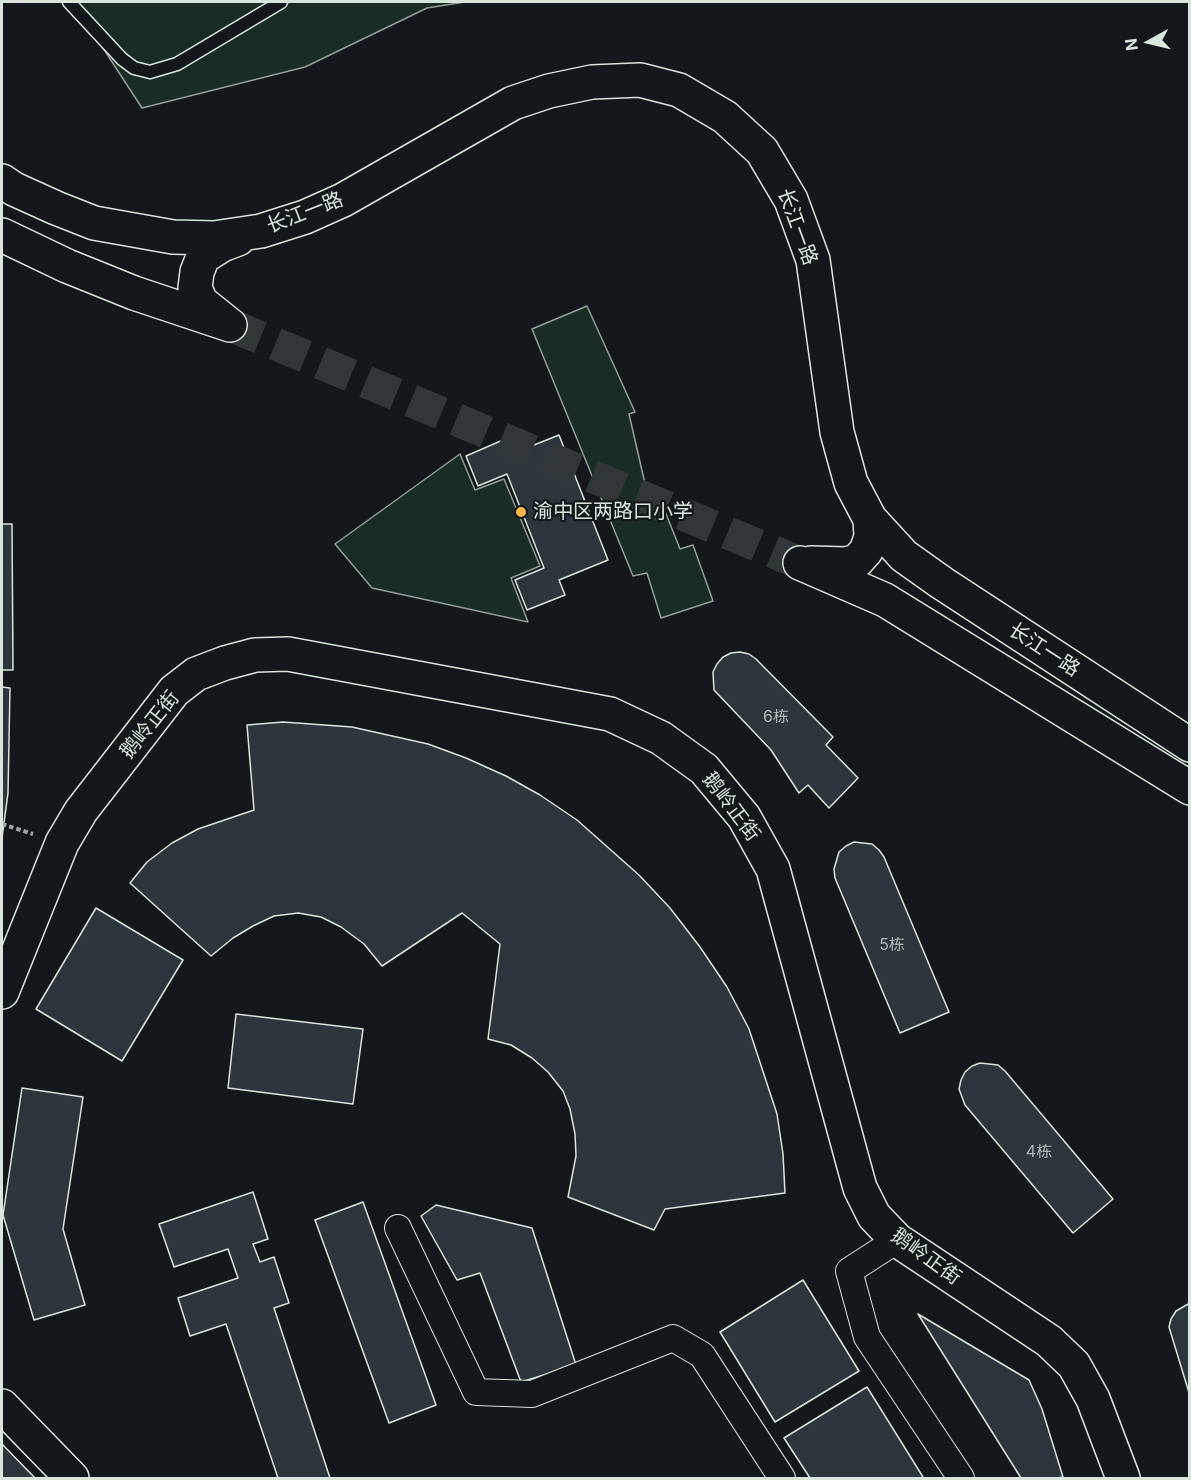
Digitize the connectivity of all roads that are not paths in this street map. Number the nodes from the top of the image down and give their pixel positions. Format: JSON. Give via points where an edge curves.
{"nodes":[{"id":1,"x":69,"y":2,"type":"edge"},
{"id":2,"x":281,"y":2,"type":"edge"},
{"id":3,"x":2,"y":181,"type":"edge"},
{"id":4,"x":261,"y":231,"type":"junction"},
{"id":5,"x":2,"y":235,"type":"edge"},
{"id":6,"x":870,"y":519,"type":"junction"},
{"id":7,"x":1190,"y":745,"type":"edge"},
{"id":8,"x":1190,"y":789,"type":"edge"},
{"id":9,"x":2,"y":992,"type":"edge"},
{"id":10,"x":398,"y":1228,"type":"dead end"},
{"id":11,"x":897,"y":1240,"type":"junction"},
{"id":12,"x":2,"y":1406,"type":"edge"},
{"id":13,"x":72,"y":1479,"type":"edge"},
{"id":14,"x":782,"y":1479,"type":"edge"},
{"id":15,"x":961,"y":1479,"type":"edge"},
{"id":16,"x":1123,"y":1479,"type":"edge"}],
"edges":[{"from":1,"to":2,"type":"lane","via":[[122,59],[134,68],[150,72],[177,64]]},
{"from":3,"to":4,"type":"main road","name":"长江一路","via":[[56,208],[134,232],[214,238]]},
{"from":4,"to":5,"type":"main road","via":[[222,245],[203,257],[197,272],[195,288],[201,302],[230,325],[134,293]]},
{"from":4,"to":6,"type":"main road","name":"长江一路","via":[[343,200],[513,103],[592,82],[640,80],[679,90],[725,117],[762,151],[791,200],[813,260],[837,432],[851,483]]},
{"from":6,"to":7,"type":"main road","name":"长江一路","via":[[904,556],[942,583]]},
{"from":6,"to":8,"type":"main road","name":"长江一路","via":[[871,537],[857,561],[800,562],[885,600]]},
{"from":9,"to":11,"type":"main road","name":"鹅岭正街","via":[[62,843],[81,811],[174,691],[196,674],[255,655],[288,654],[610,714],[661,738],[704,769],[744,818],[773,869],[860,1188],[874,1216]]},
{"from":10,"to":14,"type":"street","via":[[476,1392],[532,1394],[673,1338],[702,1355]]},
{"from":11,"to":15,"type":"street","via":[[849,1270],[867,1337]]},
{"from":11,"to":16,"type":"main road","name":"鹅岭正街","via":[[1048,1341],[1074,1365],[1093,1399]]},
{"from":12,"to":13,"type":"main road"}]}
